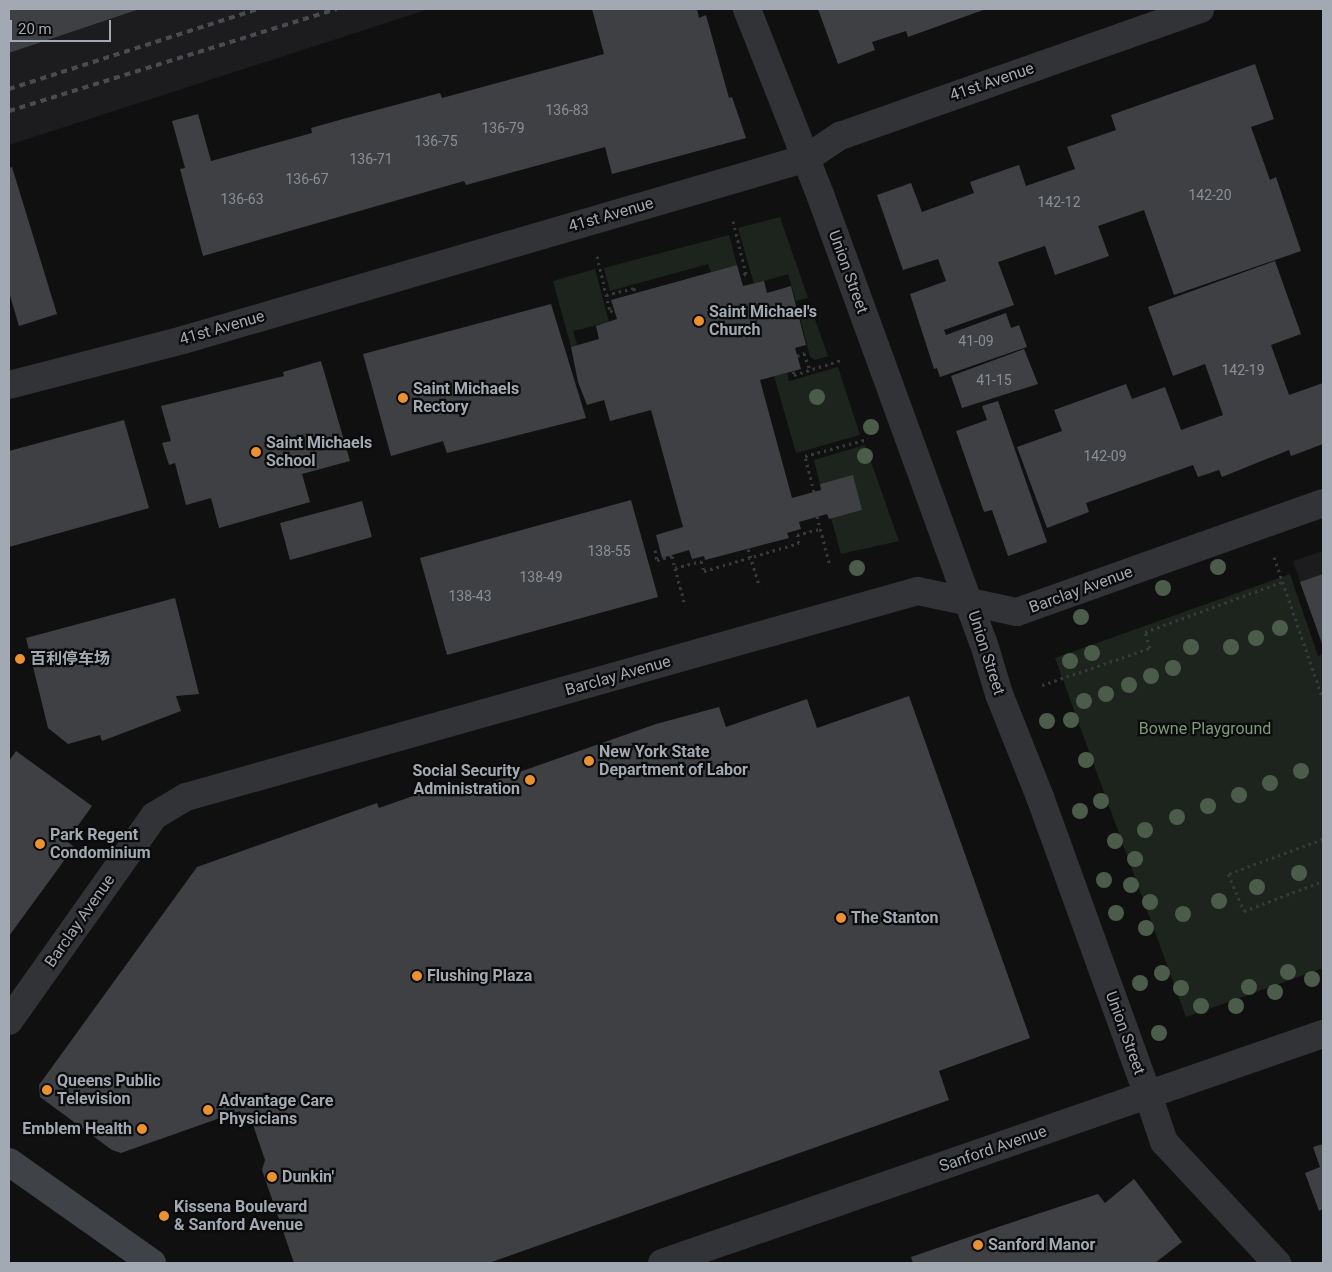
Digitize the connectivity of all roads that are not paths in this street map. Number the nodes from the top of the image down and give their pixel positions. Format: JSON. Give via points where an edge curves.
{"nodes":[{"id":1,"x":747,"y":9,"type":"edge"},
{"id":2,"x":1200,"y":9,"type":"edge"},
{"id":3,"x":807,"y":158,"type":"junction"},
{"id":4,"x":9,"y":385,"type":"edge"},
{"id":5,"x":1323,"y":503,"type":"edge"},
{"id":6,"x":969,"y":602,"type":"junction"},
{"id":7,"x":9,"y":1021,"type":"edge"},
{"id":8,"x":1323,"y":1034,"type":"edge"},
{"id":9,"x":1148,"y":1095,"type":"junction"},
{"id":10,"x":9,"y":1162,"type":"edge"},
{"id":11,"x":152,"y":1263,"type":"edge"},
{"id":12,"x":662,"y":1263,"type":"edge"},
{"id":13,"x":1277,"y":1263,"type":"edge"}],
"edges":[{"from":1,"to":3,"type":"street","name":"Union Street"},
{"from":2,"to":3,"type":"street","name":"41st Avenue","via":[[840,136]]},
{"from":3,"to":4,"type":"street","name":"41st Avenue","via":[[183,340]]},
{"from":3,"to":6,"type":"street","name":"Union Street"},
{"from":5,"to":6,"type":"street","name":"Barclay Avenue","via":[[1017,612]]},
{"from":6,"to":7,"type":"street","name":"Barclay Avenue","via":[[918,592],[186,797],[154,816]]},
{"from":6,"to":9,"type":"street","name":"Union Street","via":[[999,694],[1040,797]]},
{"from":8,"to":9,"type":"street","name":"Sanford Avenue"},
{"from":9,"to":12,"type":"street","name":"Sanford Avenue"},
{"from":9,"to":13,"type":"street","name":"Union Street","via":[[1164,1142]]},
{"from":10,"to":11,"type":"main road"}]}
